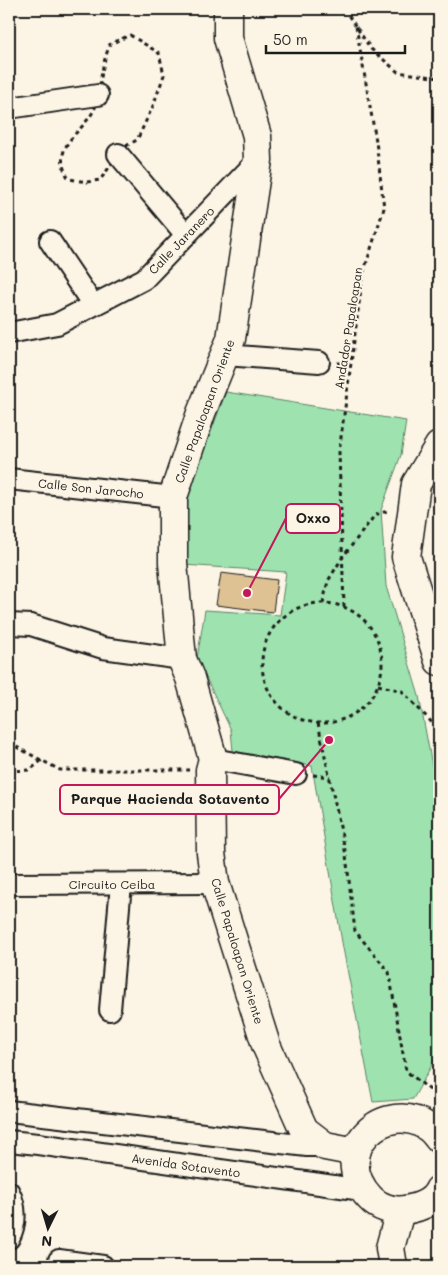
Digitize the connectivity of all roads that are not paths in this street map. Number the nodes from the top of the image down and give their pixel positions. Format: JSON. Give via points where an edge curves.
{"nodes":[{"id":1,"x":228,"y":9,"type":"edge"},
{"id":2,"x":98,"y":95,"type":"road end"},
{"id":3,"x":9,"y":108,"type":"edge"},
{"id":4,"x":118,"y":154,"type":"road end"},
{"id":5,"x":258,"y":160,"type":"junction"},
{"id":6,"x":186,"y":235,"type":"junction"},
{"id":7,"x":50,"y":241,"type":"dead end"},
{"id":8,"x":93,"y":305,"type":"junction"},
{"id":9,"x":9,"y":333,"type":"edge"},
{"id":10,"x":224,"y":355,"type":"junction"},
{"id":11,"x":319,"y":362,"type":"dead end"},
{"id":12,"x":439,"y":446,"type":"edge"},
{"id":13,"x":9,"y":480,"type":"edge"},
{"id":14,"x":173,"y":497,"type":"junction"},
{"id":15,"x":9,"y":624,"type":"edge"},
{"id":16,"x":182,"y":659,"type":"junction"},
{"id":17,"x":439,"y":661,"type":"edge"},
{"id":18,"x":212,"y":764,"type":"junction"},
{"id":19,"x":296,"y":774,"type":"dead end"},
{"id":20,"x":215,"y":883,"type":"junction"},
{"id":21,"x":9,"y":884,"type":"edge"},
{"id":22,"x":122,"y":884,"type":"junction"},
{"id":23,"x":110,"y":1010,"type":"dead end"},
{"id":24,"x":9,"y":1111,"type":"edge"},
{"id":25,"x":436,"y":1125,"type":"edge"},
{"id":26,"x":9,"y":1141,"type":"edge"},
{"id":27,"x":325,"y":1146,"type":"junction"},
{"id":28,"x":356,"y":1152,"type":"junction"},
{"id":29,"x":362,"y":1190,"type":"junction"},
{"id":30,"x":9,"y":1192,"type":"edge"},
{"id":31,"x":439,"y":1192,"type":"edge"},
{"id":32,"x":400,"y":1211,"type":"junction"},
{"id":33,"x":9,"y":1238,"type":"edge"},
{"id":34,"x":59,"y":1260,"type":"dead end"},
{"id":35,"x":103,"y":1266,"type":"edge"},
{"id":36,"x":393,"y":1266,"type":"edge"}],
"edges":[{"from":1,"to":5,"type":"street","name":"Calle Papaloapan Oriente","via":[[228,38],[257,136]]},
{"from":2,"to":3,"type":"street"},
{"from":4,"to":6,"type":"street"},
{"from":5,"to":6,"type":"street","name":"Calle Jaranero"},
{"from":5,"to":10,"type":"street","name":"Calle Papaloapan Oriente","via":[[231,339]]},
{"from":6,"to":8,"type":"street","name":"Calle Jaranero","via":[[144,279]]},
{"from":7,"to":8,"type":"street"},
{"from":8,"to":9,"type":"street","name":"Calle Jaranero","via":[[57,324]]},
{"from":10,"to":11,"type":"street"},
{"from":10,"to":14,"type":"street","name":"Calle Papaloapan Oriente"},
{"from":12,"to":17,"type":"street","via":[[416,484],[406,556]]},
{"from":13,"to":14,"type":"street","name":"Calle Son Jarocho"},
{"from":14,"to":16,"type":"street","name":"Calle Papaloapan Oriente","via":[[173,563]]},
{"from":15,"to":16,"type":"street","via":[[31,625],[103,648]]},
{"from":16,"to":18,"type":"street","name":"Calle Papaloapan Oriente"},
{"from":18,"to":19,"type":"street"},
{"from":18,"to":20,"type":"street","name":"Calle Papaloapan Oriente","via":[[211,853]]},
{"from":20,"to":22,"type":"street","name":"Circuito Ceiba"},
{"from":20,"to":27,"type":"street","name":"Calle Papaloapan Oriente","via":[[266,1045],[304,1130]]},
{"from":21,"to":22,"type":"street","name":"Circuito Ceiba"},
{"from":22,"to":23,"type":"street"},
{"from":24,"to":27,"type":"street"},
{"from":25,"to":28,"type":"street","via":[[400,1118],[384,1122],[361,1138]]},
{"from":26,"to":29,"type":"street","name":"Avenida Sotavento"},
{"from":27,"to":28,"type":"street","name":"Calle Papaloapan Oriente"},
{"from":28,"to":29,"type":"street","via":[[354,1172]]},
{"from":29,"to":32,"type":"street","via":[[373,1201]]},
{"from":30,"to":33,"type":"street","via":[[14,1202],[14,1228]]},
{"from":31,"to":32,"type":"street","via":[[421,1206]]},
{"from":32,"to":36,"type":"street","via":[[390,1248]]},
{"from":34,"to":35,"type":"street"}]}
